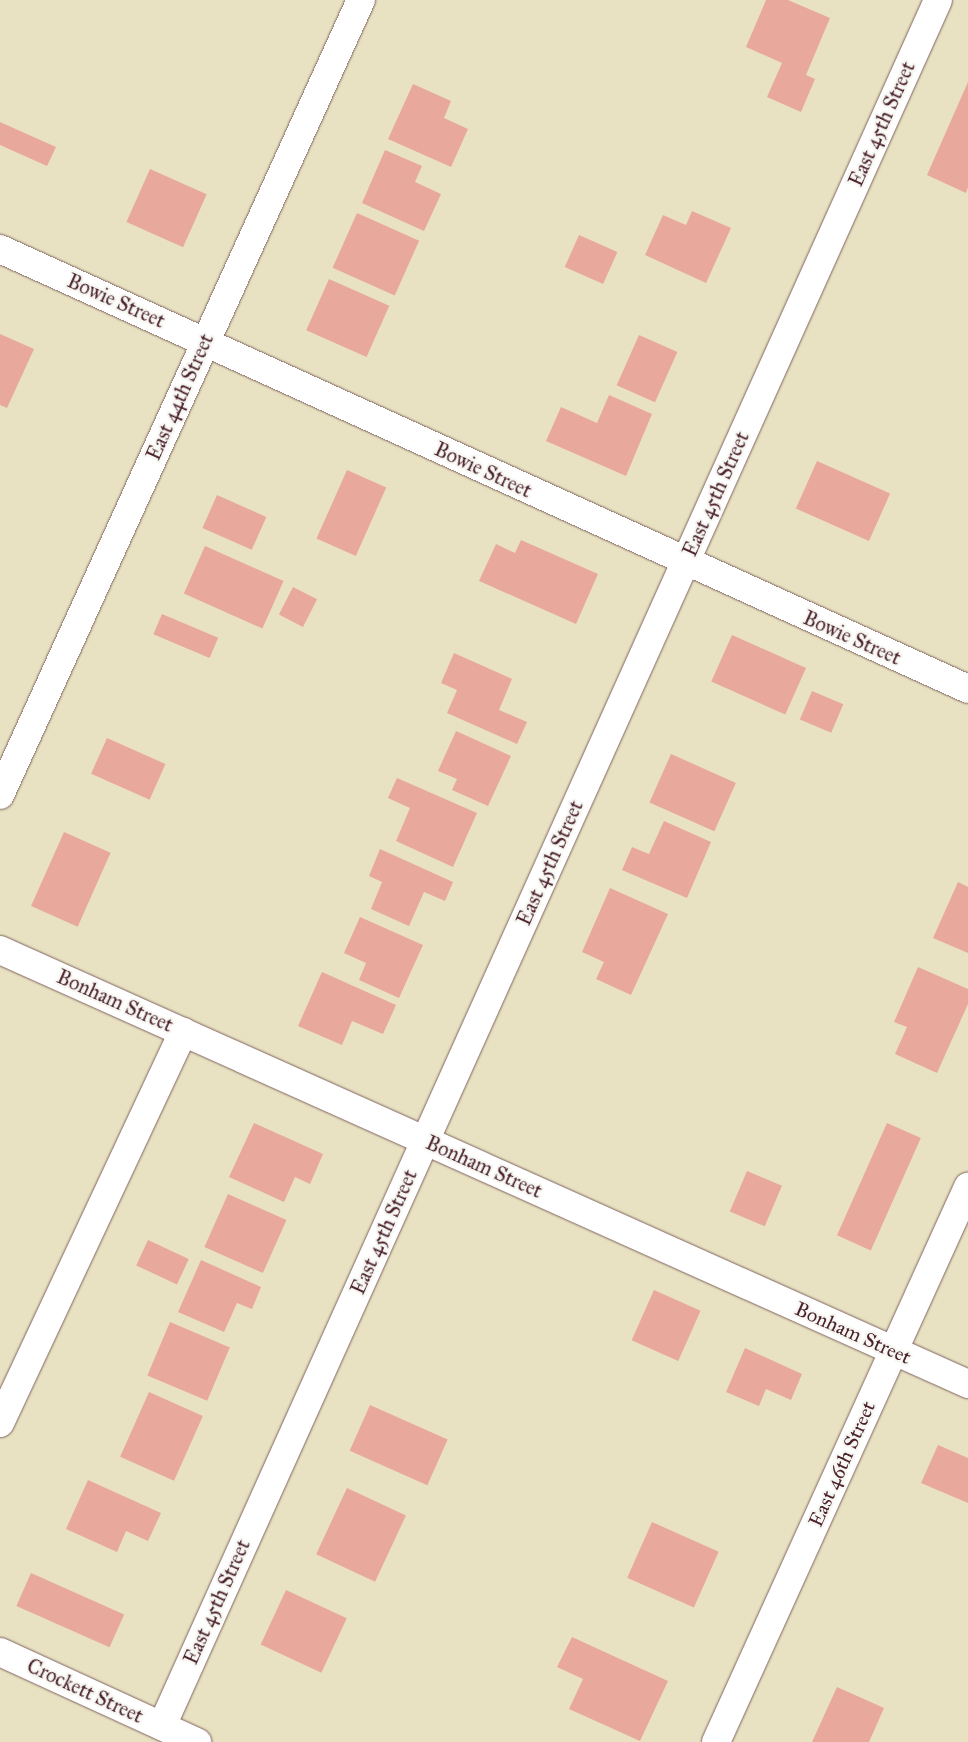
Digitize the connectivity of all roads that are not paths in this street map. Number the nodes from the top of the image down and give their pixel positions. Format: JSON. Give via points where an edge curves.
{"nodes":[{"id":1,"x":361,"y":0,"type":"edge"},
{"id":2,"x":938,"y":0,"type":"edge"},
{"id":3,"x":0,"y":249,"type":"edge"},
{"id":4,"x":206,"y":341,"type":"junction"},
{"id":5,"x":685,"y":564,"type":"junction"},
{"id":6,"x":968,"y":689,"type":"edge"},
{"id":7,"x":0,"y":795,"type":"edge"},
{"id":8,"x":0,"y":950,"type":"edge"},
{"id":9,"x":183,"y":1032,"type":"junction"},
{"id":10,"x":425,"y":1140,"type":"junction"},
{"id":11,"x":968,"y":1187,"type":"edge"},
{"id":12,"x":894,"y":1351,"type":"junction"},
{"id":13,"x":968,"y":1384,"type":"edge"},
{"id":14,"x":0,"y":1423,"type":"edge"},
{"id":15,"x":0,"y":1652,"type":"edge"},
{"id":16,"x":162,"y":1726,"type":"junction"},
{"id":17,"x":197,"y":1742,"type":"edge"},
{"id":18,"x":716,"y":1742,"type":"edge"}],
"edges":[{"from":1,"to":4,"type":"street","name":"East 44th Street"},
{"from":2,"to":5,"type":"street","name":"East 45th Street"},
{"from":3,"to":4,"type":"street","name":"Bowie Street"},
{"from":4,"to":5,"type":"street","name":"Bowie Street"},
{"from":4,"to":7,"type":"street","name":"East 44th Street"},
{"from":5,"to":6,"type":"street","name":"Bowie Street"},
{"from":5,"to":10,"type":"street","name":"East 45th Street"},
{"from":8,"to":9,"type":"street","name":"Bonham Street"},
{"from":9,"to":10,"type":"street","name":"Bonham Street"},
{"from":9,"to":14,"type":"street"},
{"from":10,"to":12,"type":"street","name":"Bonham Street"},
{"from":10,"to":16,"type":"street","name":"East 45th Street"},
{"from":11,"to":12,"type":"street","name":"East 46th Street"},
{"from":12,"to":13,"type":"street","name":"Bonham Street"},
{"from":12,"to":18,"type":"street","name":"East 46th Street"},
{"from":15,"to":16,"type":"street","name":"Crockett Street"},
{"from":16,"to":17,"type":"street","name":"Crockett Street"}]}
